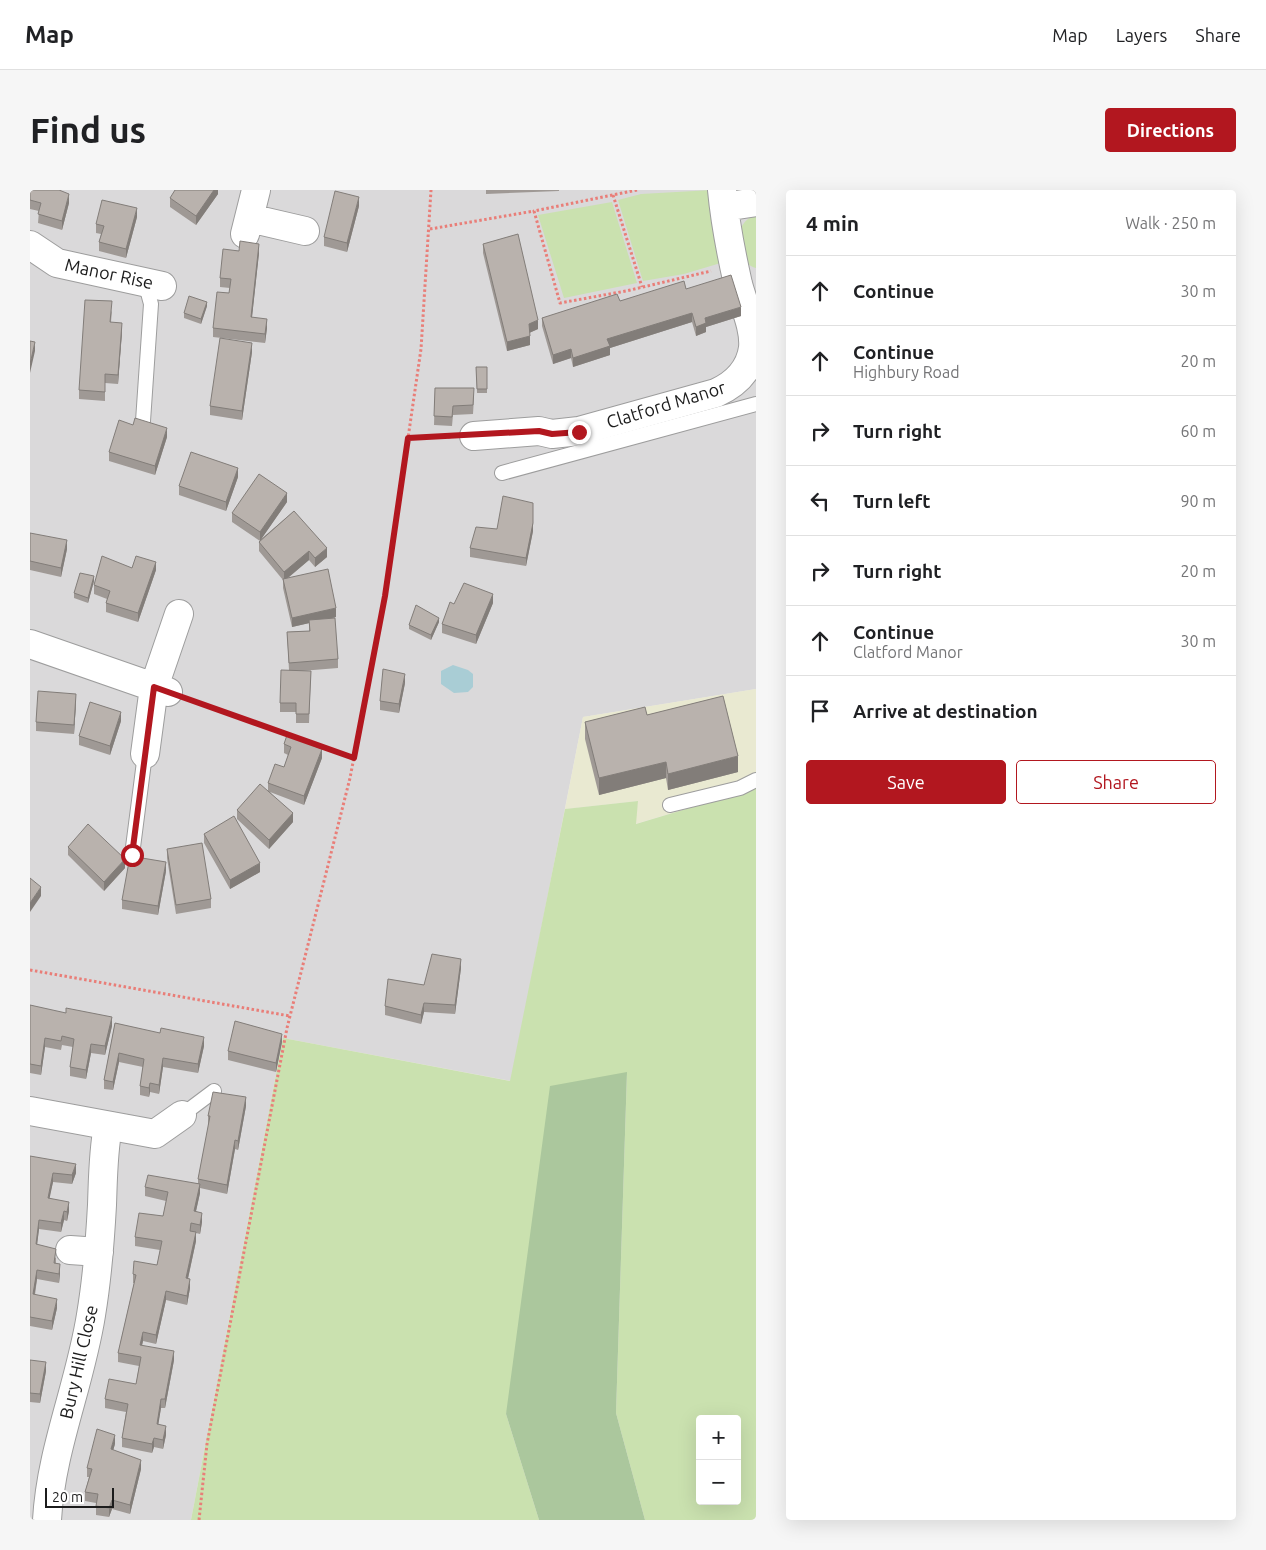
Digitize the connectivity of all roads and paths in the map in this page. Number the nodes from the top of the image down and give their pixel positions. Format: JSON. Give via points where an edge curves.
{"nodes":[{"id":1,"x":256,"y":190,"type":"edge"},
{"id":2,"x":432,"y":190,"type":"edge"},
{"id":3,"x":637,"y":190,"type":"edge"},
{"id":4,"x":613,"y":195,"type":"junction"},
{"id":5,"x":723,"y":198,"type":"edge"},
{"id":6,"x":756,"y":202,"type":"edge"},
{"id":7,"x":534,"y":211,"type":"junction"},
{"id":8,"x":430,"y":229,"type":"junction"},
{"id":9,"x":305,"y":232,"type":"dead end"},
{"id":10,"x":30,"y":245,"type":"edge"},
{"id":11,"x":734,"y":266,"type":"junction"},
{"id":12,"x":154,"y":284,"type":"joint"},
{"id":13,"x":642,"y":287,"type":"junction"},
{"id":14,"x":756,"y":404,"type":"edge"},
{"id":15,"x":143,"y":421,"type":"edge"},
{"id":16,"x":474,"y":436,"type":"joint"},
{"id":17,"x":408,"y":438,"type":"junction"},
{"id":18,"x":502,"y":473,"type":"dead end"},
{"id":19,"x":179,"y":614,"type":"dead end"},
{"id":20,"x":30,"y":644,"type":"edge"},
{"id":21,"x":161,"y":689,"type":"junction"},
{"id":22,"x":145,"y":754,"type":"joint"},
{"id":23,"x":354,"y":758,"type":"junction"},
{"id":24,"x":756,"y":780,"type":"edge"},
{"id":25,"x":670,"y":805,"type":"dead end"},
{"id":26,"x":132,"y":855,"type":"edge"},
{"id":27,"x":30,"y":970,"type":"edge"},
{"id":28,"x":290,"y":1016,"type":"junction"},
{"id":29,"x":214,"y":1091,"type":"edge"},
{"id":30,"x":30,"y":1111,"type":"edge"},
{"id":31,"x":182,"y":1115,"type":"joint"},
{"id":32,"x":108,"y":1126,"type":"junction"},
{"id":33,"x":70,"y":1250,"type":"dead end"},
{"id":34,"x":99,"y":1252,"type":"junction"},
{"id":35,"x":41,"y":1469,"type":"edge"},
{"id":36,"x":47,"y":1520,"type":"edge"},
{"id":37,"x":198,"y":1520,"type":"edge"}],
"edges":[{"from":1,"to":9,"type":"street","via":[[247,226]]},
{"from":2,"to":8,"type":"path"},
{"from":3,"to":4,"type":"path"},
{"from":4,"to":7,"type":"path"},
{"from":4,"to":13,"type":"path"},
{"from":5,"to":6,"type":"street","name":"Clatford Manor"},
{"from":5,"to":11,"type":"street","name":"Clatford Manor"},
{"from":7,"to":8,"type":"path"},
{"from":7,"to":13,"type":"path","via":[[560,303]]},
{"from":8,"to":17,"type":"path","via":[[421,349]]},
{"from":10,"to":12,"type":"street","name":"Manor Rise","via":[[57,263]]},
{"from":11,"to":13,"type":"path"},
{"from":11,"to":16,"type":"street","name":"Clatford Manor","via":[[753,347],[749,364],[731,386],[579,432],[552,434],[539,431]]},
{"from":12,"to":15,"type":"lane"},
{"from":14,"to":18,"type":"lane"},
{"from":16,"to":17,"type":"path"},
{"from":17,"to":23,"type":"path","via":[[385,596]]},
{"from":19,"to":21,"type":"street"},
{"from":20,"to":21,"type":"street"},
{"from":21,"to":22,"type":"street"},
{"from":21,"to":23,"type":"path"},
{"from":22,"to":26,"type":"lane"},
{"from":23,"to":28,"type":"path"},
{"from":24,"to":25,"type":"lane","via":[[740,788]]},
{"from":27,"to":28,"type":"path"},
{"from":28,"to":37,"type":"path","via":[[207,1444]]},
{"from":29,"to":31,"type":"lane"},
{"from":30,"to":32,"type":"street"},
{"from":31,"to":32,"type":"street","via":[[155,1134]]},
{"from":32,"to":34,"type":"street","name":"Bury Hill Close","via":[[102,1158]]},
{"from":33,"to":34,"type":"street"},
{"from":34,"to":35,"type":"street","name":"Bury Hill Close","via":[[88,1337]]},
{"from":35,"to":36,"type":"street","name":"Bury Hill Close"}]}
